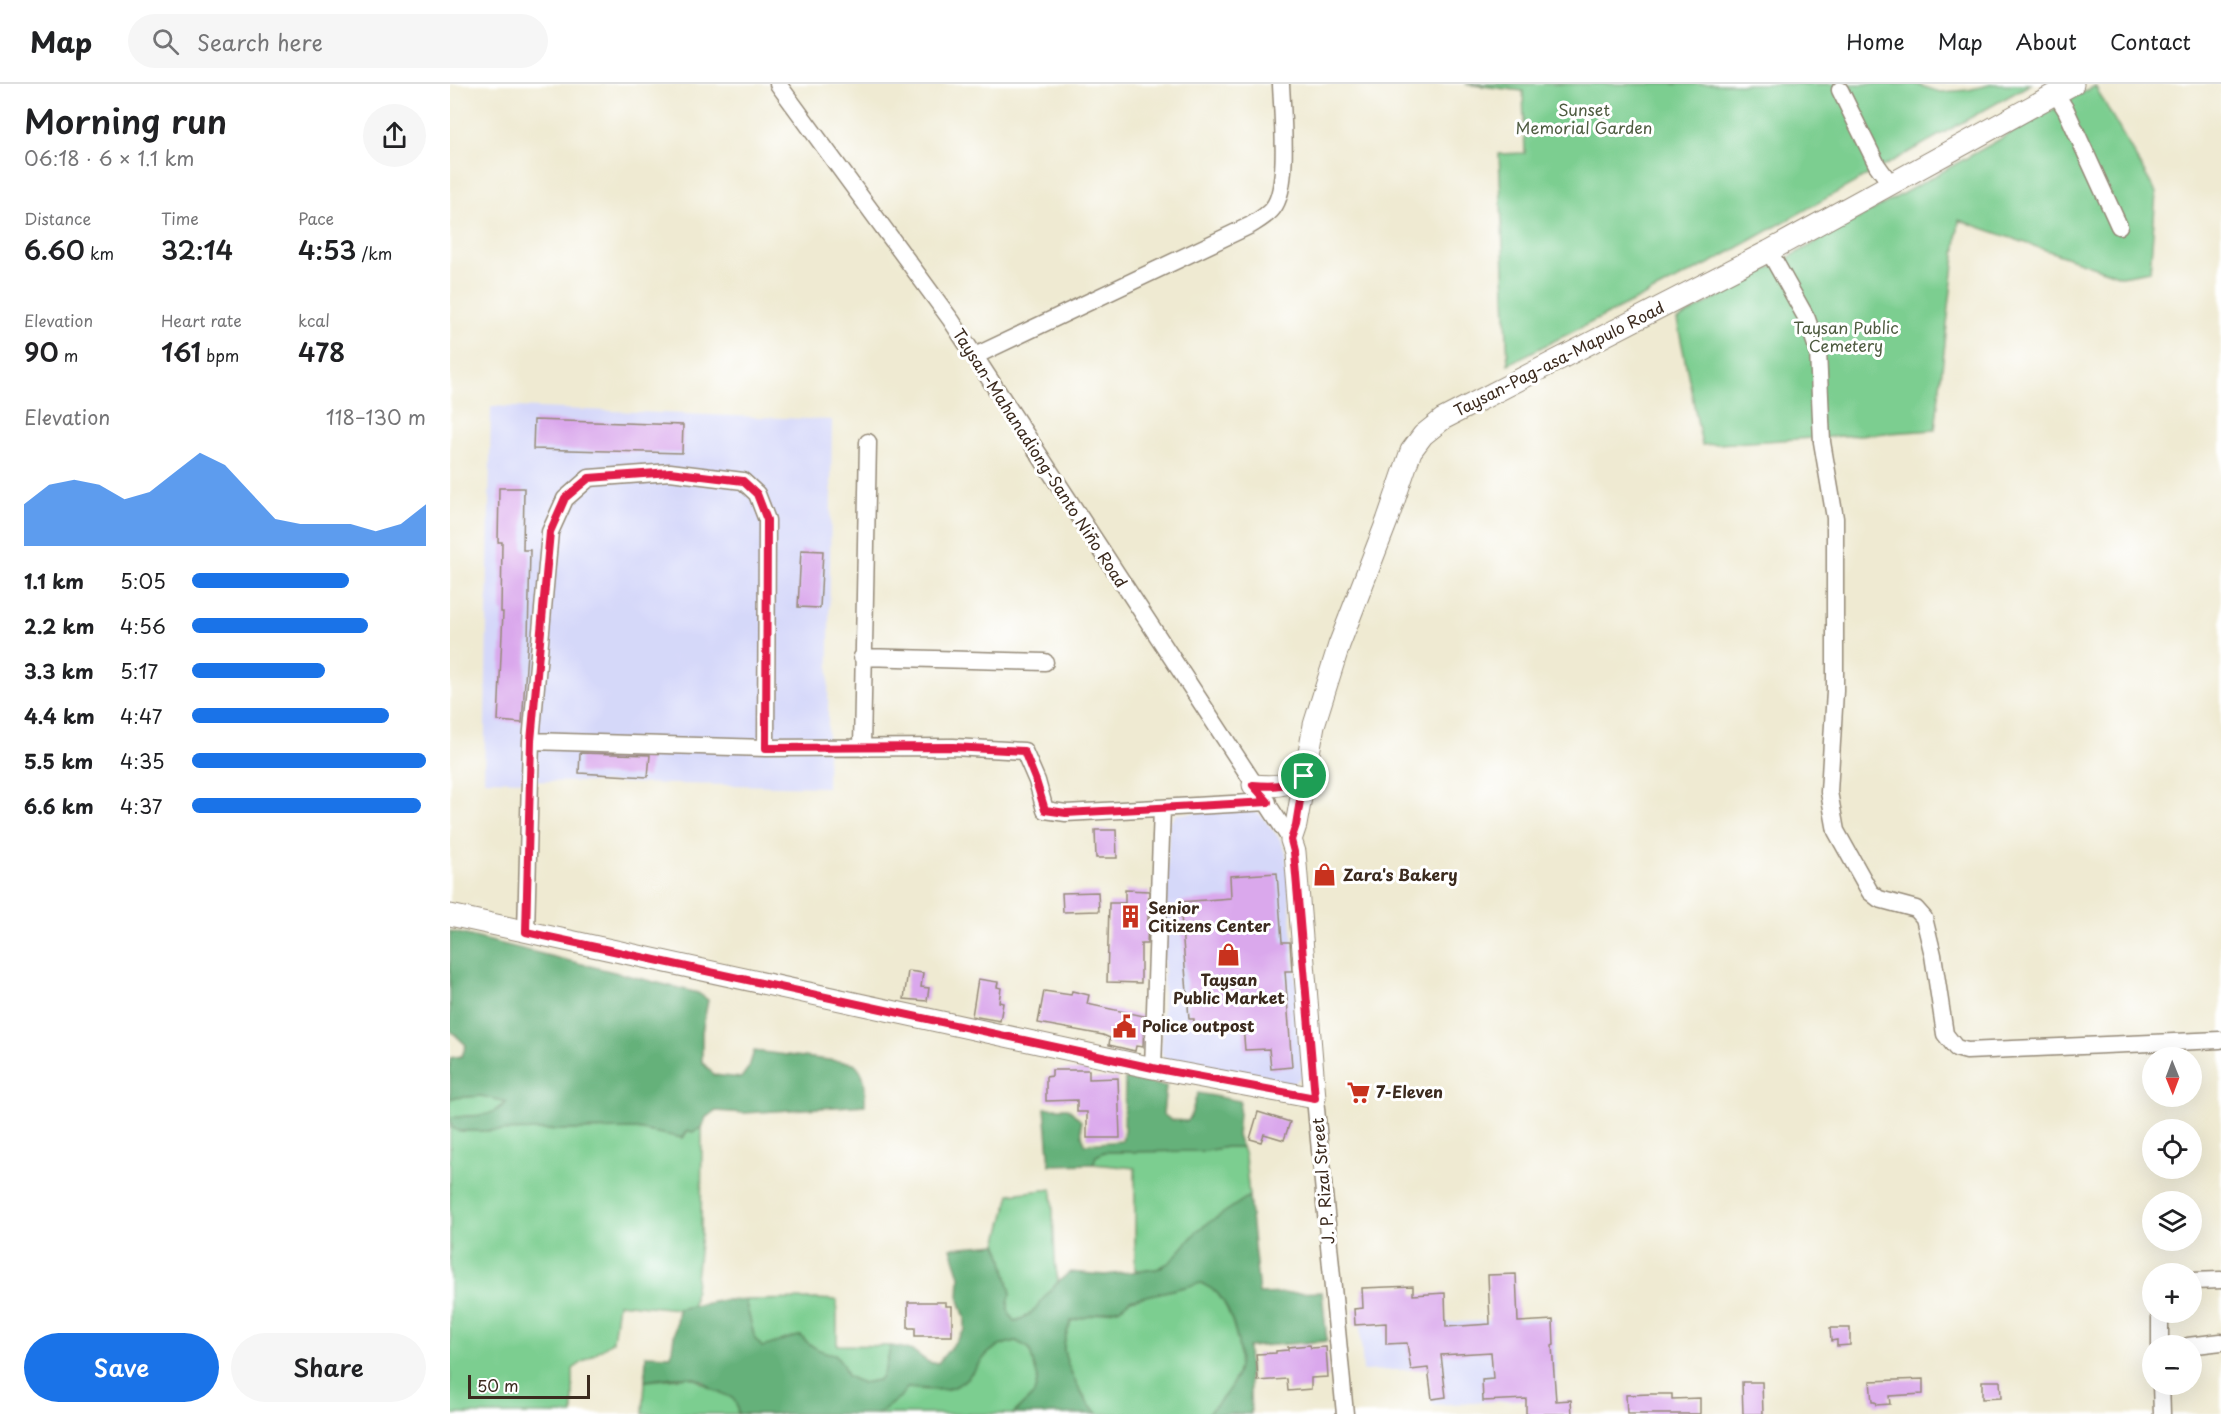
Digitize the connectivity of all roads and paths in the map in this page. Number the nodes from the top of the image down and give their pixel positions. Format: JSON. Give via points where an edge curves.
{"nodes":[{"id":1,"x":778,"y":84,"type":"edge"},
{"id":2,"x":1281,"y":84,"type":"edge"},
{"id":3,"x":2065,"y":89,"type":"edge"},
{"id":4,"x":1840,"y":90,"type":"dead end"},
{"id":5,"x":1890,"y":183,"type":"junction"},
{"id":6,"x":2119,"y":226,"type":"dead end"},
{"id":7,"x":1768,"y":251,"type":"junction"},
{"id":8,"x":975,"y":356,"type":"junction"},
{"id":9,"x":868,"y":442,"type":"dead end"},
{"id":10,"x":862,"y":657,"type":"junction"},
{"id":11,"x":1045,"y":662,"type":"dead end"},
{"id":12,"x":531,"y":741,"type":"junction"},
{"id":13,"x":862,"y":747,"type":"junction"},
{"id":14,"x":766,"y":748,"type":"junction"},
{"id":15,"x":1304,"y":776,"type":"junction"},
{"id":16,"x":1253,"y":785,"type":"junction"},
{"id":17,"x":1268,"y":802,"type":"junction"},
{"id":18,"x":1162,"y":808,"type":"junction"},
{"id":19,"x":1291,"y":840,"type":"junction"},
{"id":20,"x":450,"y":915,"type":"edge"},
{"id":21,"x":526,"y":932,"type":"junction"},
{"id":22,"x":2221,"y":1036,"type":"edge"},
{"id":23,"x":2221,"y":1057,"type":"edge"},
{"id":24,"x":1153,"y":1068,"type":"junction"},
{"id":25,"x":1315,"y":1098,"type":"junction"},
{"id":26,"x":2221,"y":1280,"type":"edge"},
{"id":27,"x":2202,"y":1281,"type":"edge"},
{"id":28,"x":2221,"y":1342,"type":"edge"},
{"id":29,"x":2202,"y":1344,"type":"edge"},
{"id":30,"x":2161,"y":1395,"type":"edge"},
{"id":31,"x":1345,"y":1414,"type":"edge"},
{"id":32,"x":2162,"y":1414,"type":"edge"}],
"edges":[{"from":1,"to":8,"type":"street","name":"Taysan-Mahanadiong-Santo Niño Road"},
{"from":2,"to":8,"type":"street","via":[[1283,174],[1275,207],[1265,216]]},
{"from":3,"to":5,"type":"main road","name":"Taysan-Pag-asa-Mapulo Road"},
{"from":3,"to":6,"type":"street","via":[[2066,110]]},
{"from":4,"to":5,"type":"street"},
{"from":5,"to":7,"type":"main road","name":"Taysan-Pag-asa-Mapulo Road"},
{"from":7,"to":15,"type":"main road","name":"Taysan-Pag-asa-Mapulo Road","via":[[1443,419],[1423,435],[1411,451],[1339,645],[1314,725]]},
{"from":7,"to":22,"type":"street","via":[[1807,319],[1818,351],[1822,442],[1835,518],[1835,691],[1829,792],[1836,831],[1870,892],[1879,900],[1916,909],[1924,918],[1945,1034],[1956,1048],[1967,1051]]},
{"from":8,"to":16,"type":"street","name":"Taysan-Mahanadiong-Santo Niño Road"},
{"from":9,"to":10,"type":"street"},
{"from":10,"to":11,"type":"street"},
{"from":10,"to":13,"type":"street"},
{"from":12,"to":14,"type":"street"},
{"from":12,"to":14,"type":"street","via":[[550,532],[565,498],[589,478],[670,472],[743,481],[757,494],[767,520]]},
{"from":12,"to":21,"type":"street"},
{"from":13,"to":14,"type":"street"},
{"from":13,"to":18,"type":"street","via":[[1024,751],[1045,810],[1066,813]]},
{"from":15,"to":16,"type":"main road","via":[[1281,786]]},
{"from":15,"to":19,"type":"main road","name":"Taysan-Pag-asa-Mapulo Road"},
{"from":16,"to":17,"type":"street","name":"Taysan-Mahanadiong-Santo Niño Road"},
{"from":17,"to":18,"type":"street"},
{"from":17,"to":19,"type":"street","name":"Taysan-Mahanadiong-Santo Niño Road"},
{"from":18,"to":24,"type":"street"},
{"from":19,"to":25,"type":"main road","name":"J. P. Rizal Street"},
{"from":20,"to":21,"type":"main road"},
{"from":21,"to":24,"type":"main road"},
{"from":22,"to":23,"type":"street"},
{"from":24,"to":25,"type":"main road"},
{"from":25,"to":31,"type":"street","name":"J. P. Rizal Street"},
{"from":26,"to":27,"type":"street"},
{"from":28,"to":29,"type":"street"},
{"from":30,"to":32,"type":"street"}]}
